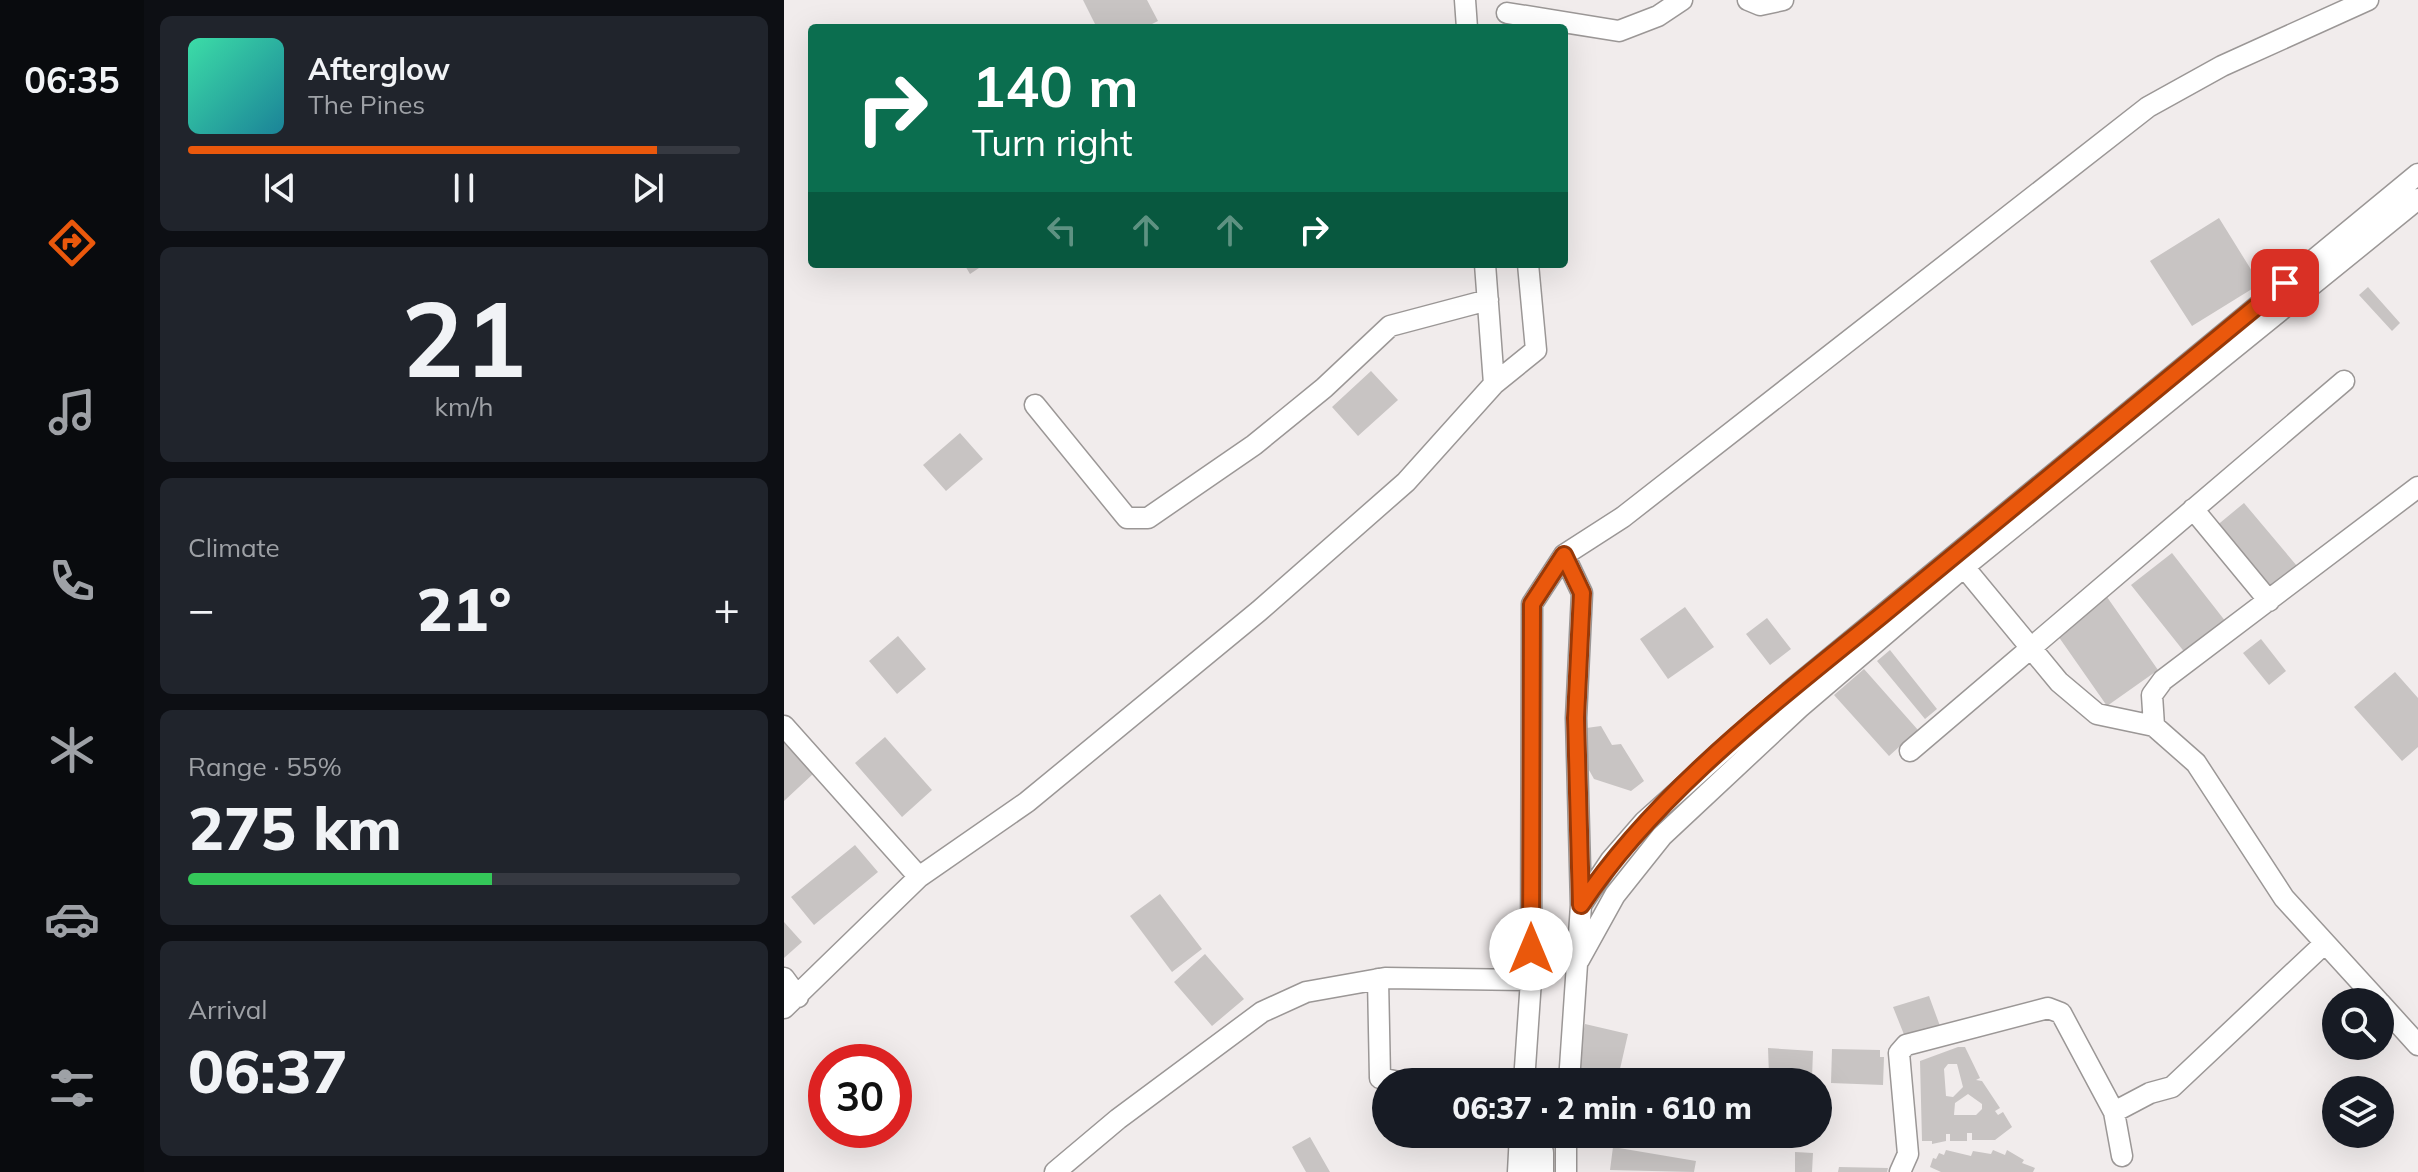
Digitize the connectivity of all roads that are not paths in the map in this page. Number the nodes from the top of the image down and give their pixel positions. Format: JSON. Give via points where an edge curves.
{"nodes":[{"id":1,"x":1465,"y":0,"type":"edge"},
{"id":2,"x":1682,"y":0,"type":"edge"},
{"id":3,"x":1748,"y":0,"type":"edge"},
{"id":4,"x":1783,"y":0,"type":"edge"},
{"id":5,"x":2368,"y":0,"type":"edge"},
{"id":6,"x":1507,"y":14,"type":"edge"},
{"id":7,"x":1467,"y":24,"type":"edge"},
{"id":8,"x":2418,"y":174,"type":"edge"},
{"id":9,"x":2418,"y":199,"type":"edge"},
{"id":10,"x":2336,"y":253,"type":"junction"},
{"id":11,"x":1485,"y":268,"type":"edge"},
{"id":12,"x":1528,"y":268,"type":"edge"},
{"id":13,"x":1488,"y":300,"type":"junction"},
{"id":14,"x":2344,"y":381,"type":"dead end"},
{"id":15,"x":1494,"y":384,"type":"junction"},
{"id":16,"x":2156,"y":400,"type":"junction"},
{"id":17,"x":1035,"y":405,"type":"dead end"},
{"id":18,"x":2418,"y":487,"type":"edge"},
{"id":19,"x":2193,"y":509,"type":"junction"},
{"id":20,"x":1564,"y":555,"type":"junction"},
{"id":21,"x":1964,"y":567,"type":"junction"},
{"id":22,"x":2269,"y":601,"type":"junction"},
{"id":23,"x":2031,"y":648,"type":"junction"},
{"id":24,"x":784,"y":726,"type":"edge"},
{"id":25,"x":2154,"y":726,"type":"junction"},
{"id":26,"x":1910,"y":751,"type":"dead end"},
{"id":27,"x":919,"y":877,"type":"junction"},
{"id":28,"x":1581,"y":905,"type":"junction"},
{"id":29,"x":2325,"y":943,"type":"junction"},
{"id":30,"x":1579,"y":960,"type":"junction"},
{"id":31,"x":784,"y":978,"type":"edge"},
{"id":32,"x":1378,"y":979,"type":"junction"},
{"id":33,"x":1531,"y":980,"type":"junction"},
{"id":34,"x":2366,"y":988,"type":"edge"},
{"id":35,"x":791,"y":1002,"type":"edge"},
{"id":36,"x":2394,"y":1018,"type":"edge"},
{"id":37,"x":2418,"y":1045,"type":"edge"},
{"id":38,"x":1380,"y":1068,"type":"edge"},
{"id":39,"x":1525,"y":1068,"type":"edge"},
{"id":40,"x":1570,"y":1068,"type":"edge"},
{"id":41,"x":2114,"y":1112,"type":"junction"},
{"id":42,"x":1566,"y":1148,"type":"edge"},
{"id":43,"x":2122,"y":1156,"type":"dead end"},
{"id":44,"x":1055,"y":1172,"type":"edge"},
{"id":45,"x":1566,"y":1172,"type":"edge"},
{"id":46,"x":1900,"y":1172,"type":"edge"}],
"edges":[{"from":1,"to":7,"type":"street"},
{"from":2,"to":6,"type":"street","via":[[1619,31]]},
{"from":3,"to":4,"type":"street","via":[[1760,5]]},
{"from":5,"to":20,"type":"street","via":[[2222,66],[2148,107],[1623,517]]},
{"from":8,"to":10,"type":"street"},
{"from":9,"to":10,"type":"street"},
{"from":10,"to":16,"type":"street"},
{"from":11,"to":13,"type":"street"},
{"from":12,"to":15,"type":"street","via":[[1536,350]]},
{"from":13,"to":15,"type":"street"},
{"from":13,"to":17,"type":"street","via":[[1390,326],[1254,445],[1148,518],[1127,518]]},
{"from":14,"to":19,"type":"street"},
{"from":15,"to":27,"type":"street","via":[[1406,482],[1259,611],[1027,802]]},
{"from":16,"to":21,"type":"street"},
{"from":16,"to":28,"type":"street","via":[[1777,702],[1644,822]]},
{"from":18,"to":22,"type":"street"},
{"from":19,"to":22,"type":"street"},
{"from":19,"to":23,"type":"street"},
{"from":20,"to":28,"type":"street","via":[[1582,593],[1576,718]]},
{"from":20,"to":33,"type":"street","via":[[1532,604]]},
{"from":21,"to":23,"type":"street"},
{"from":21,"to":30,"type":"street","via":[[1799,708],[1662,836],[1615,895]]},
{"from":22,"to":25,"type":"street","via":[[2163,680],[2152,695]]},
{"from":23,"to":25,"type":"street","via":[[2059,682],[2097,714]]},
{"from":23,"to":26,"type":"street"},
{"from":24,"to":27,"type":"street"},
{"from":25,"to":29,"type":"street","via":[[2196,763],[2284,898]]},
{"from":27,"to":35,"type":"street"},
{"from":28,"to":30,"type":"street"},
{"from":29,"to":34,"type":"street"},
{"from":29,"to":41,"type":"street","via":[[2172,1087]]},
{"from":30,"to":40,"type":"street"},
{"from":31,"to":35,"type":"street"},
{"from":32,"to":33,"type":"street"},
{"from":32,"to":38,"type":"street"},
{"from":32,"to":44,"type":"street","via":[[1329,985],[1278,1003],[1155,1091]]},
{"from":33,"to":39,"type":"street"},
{"from":36,"to":37,"type":"street"},
{"from":41,"to":43,"type":"street"},
{"from":41,"to":46,"type":"street","via":[[2061,1013],[2048,1008],[1906,1045],[1899,1053],[1908,1154]]},
{"from":42,"to":45,"type":"street"}]}
